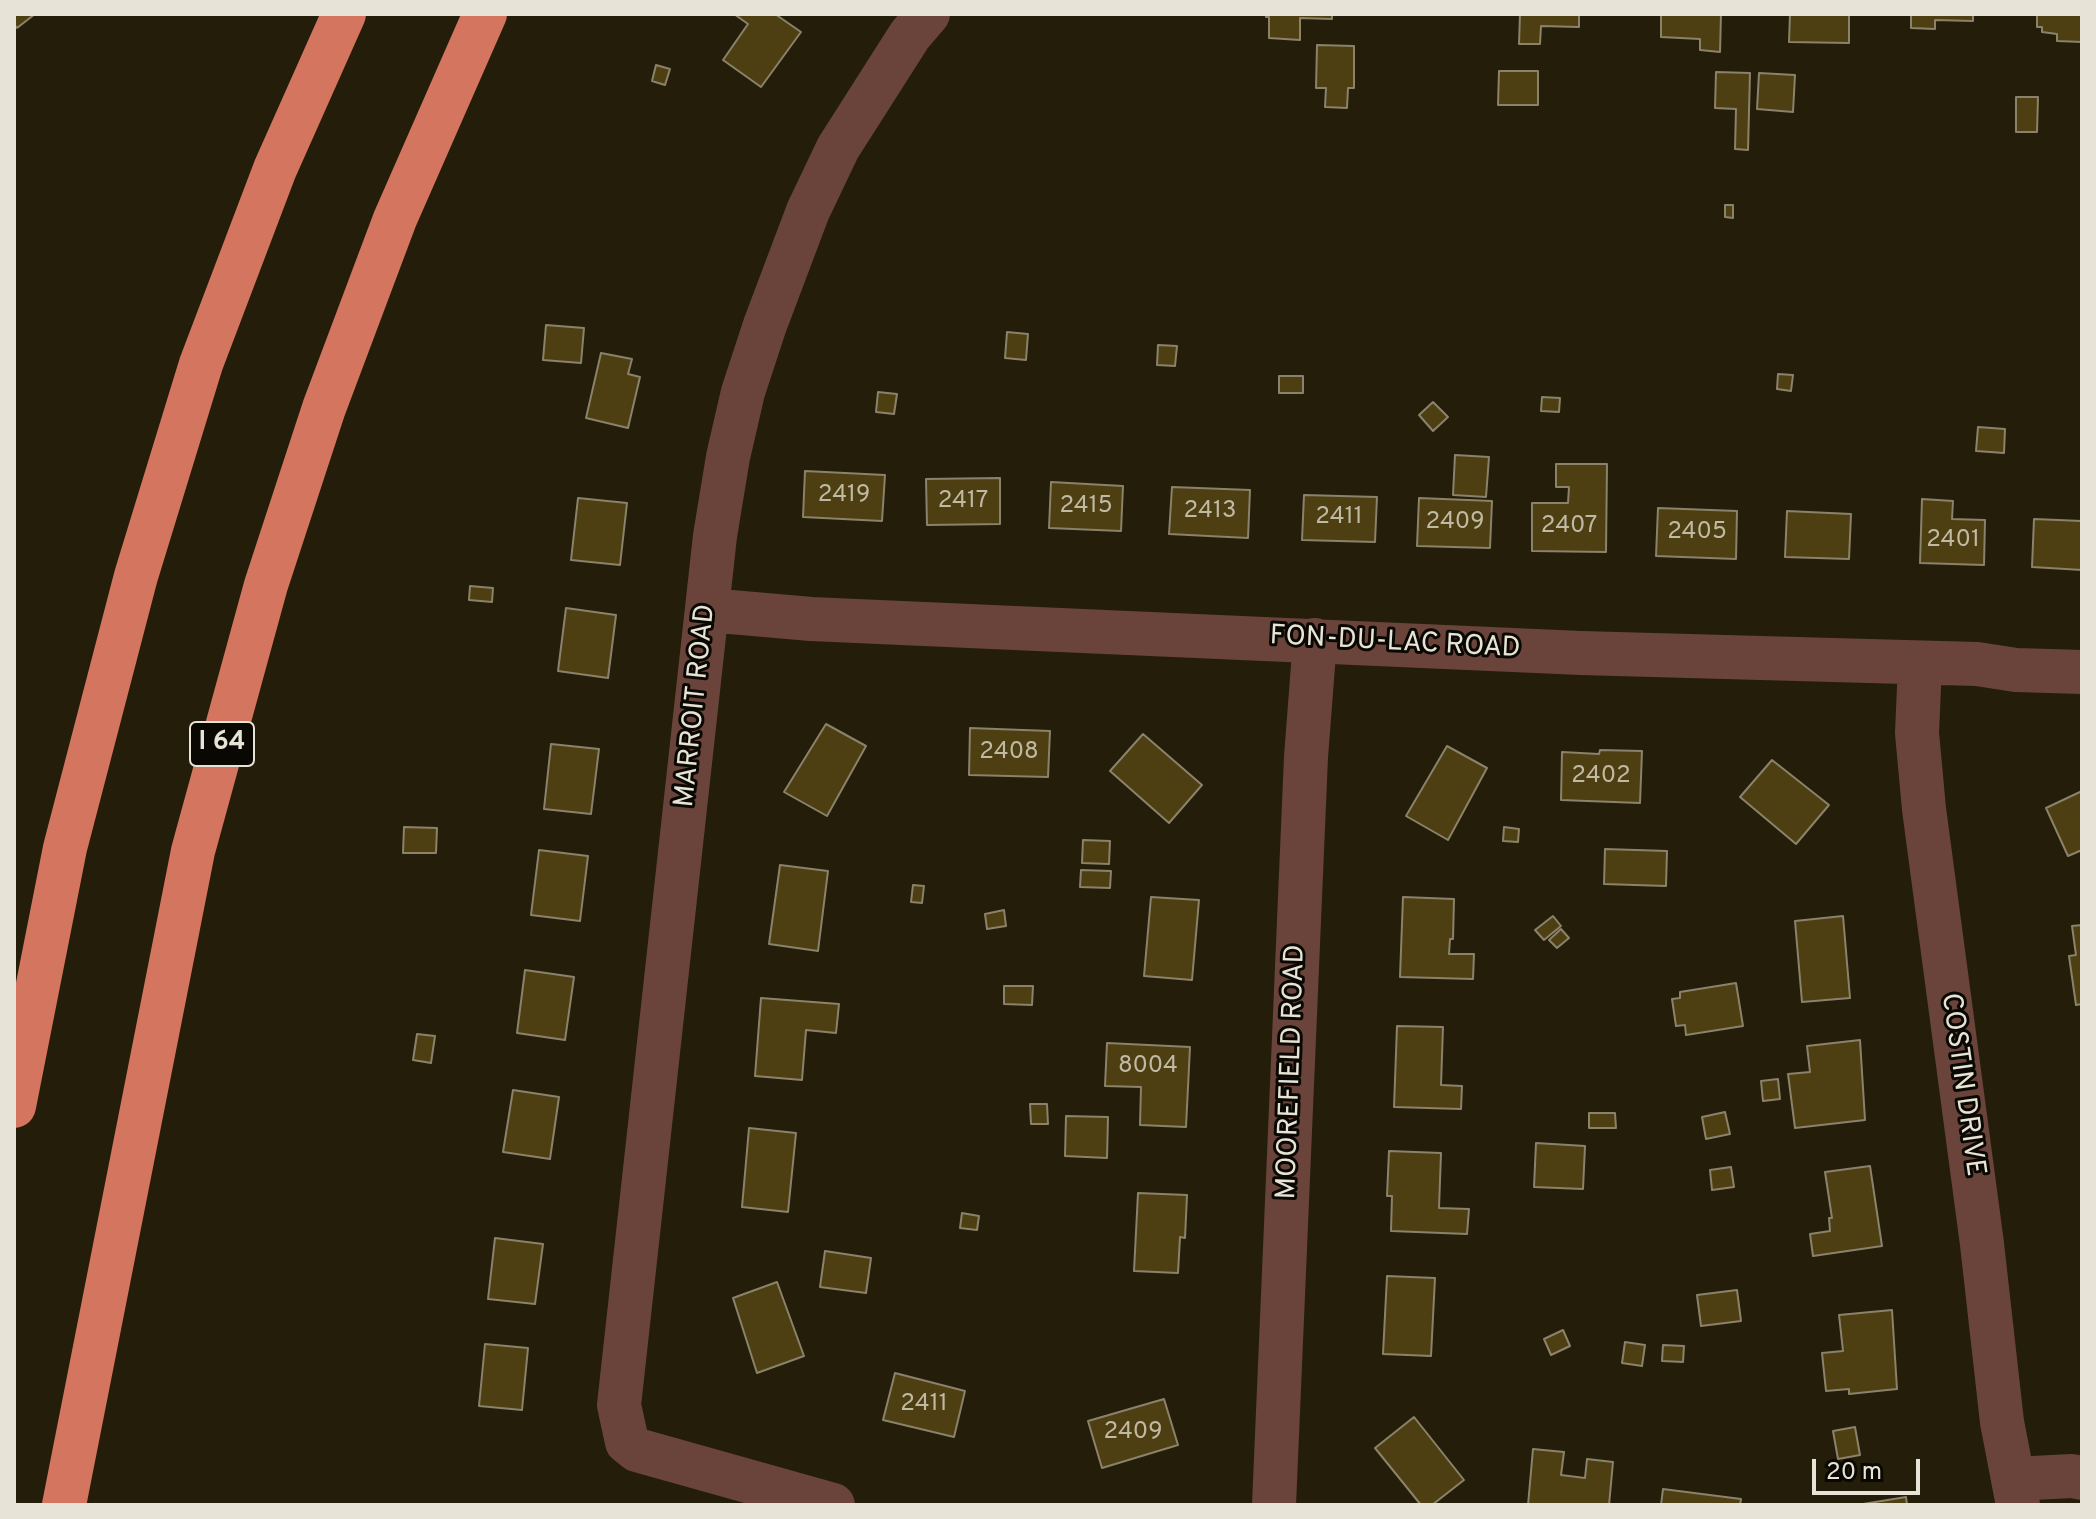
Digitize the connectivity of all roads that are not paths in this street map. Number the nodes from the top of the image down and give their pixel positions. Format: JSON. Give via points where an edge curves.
{"nodes":[{"id":1,"x":344,"y":14,"type":"edge"},
{"id":2,"x":485,"y":14,"type":"edge"},
{"id":3,"x":928,"y":14,"type":"edge"},
{"id":4,"x":708,"y":610,"type":"junction"},
{"id":5,"x":1315,"y":640,"type":"junction"},
{"id":6,"x":1920,"y":664,"type":"junction"},
{"id":7,"x":2082,"y":672,"type":"edge"},
{"id":8,"x":14,"y":1106,"type":"edge"},
{"id":9,"x":2082,"y":1478,"type":"edge"},
{"id":10,"x":2015,"y":1492,"type":"edge"},
{"id":11,"x":64,"y":1505,"type":"edge"},
{"id":12,"x":833,"y":1505,"type":"edge"},
{"id":13,"x":1274,"y":1505,"type":"edge"}],
"edges":[{"from":1,"to":8,"type":"highway","via":[[275,169],[201,364],[136,576],[65,848]]},
{"from":2,"to":11,"type":"highway","number":"I 64","via":[[395,219],[324,408],[266,585],[193,851]]},
{"from":3,"to":4,"type":"street","name":"MARROIT ROAD","via":[[838,148],[765,325],[728,457]]},
{"from":4,"to":5,"type":"street","name":"FON-DU-LAC ROAD"},
{"from":4,"to":12,"type":"street","name":"MARROIT ROAD","via":[[619,1405],[627,1442],[637,1450]]},
{"from":5,"to":6,"type":"street","name":"FON-DU-LAC ROAD"},
{"from":5,"to":13,"type":"street","name":"MOOREFIELD ROAD"},
{"from":6,"to":7,"type":"street","name":"FON-DU-LAC ROAD"},
{"from":6,"to":10,"type":"street","name":"COSTIN DRIVE","via":[[1917,733],[1924,809]]},
{"from":9,"to":10,"type":"street","via":[[2072,1476]]}]}
